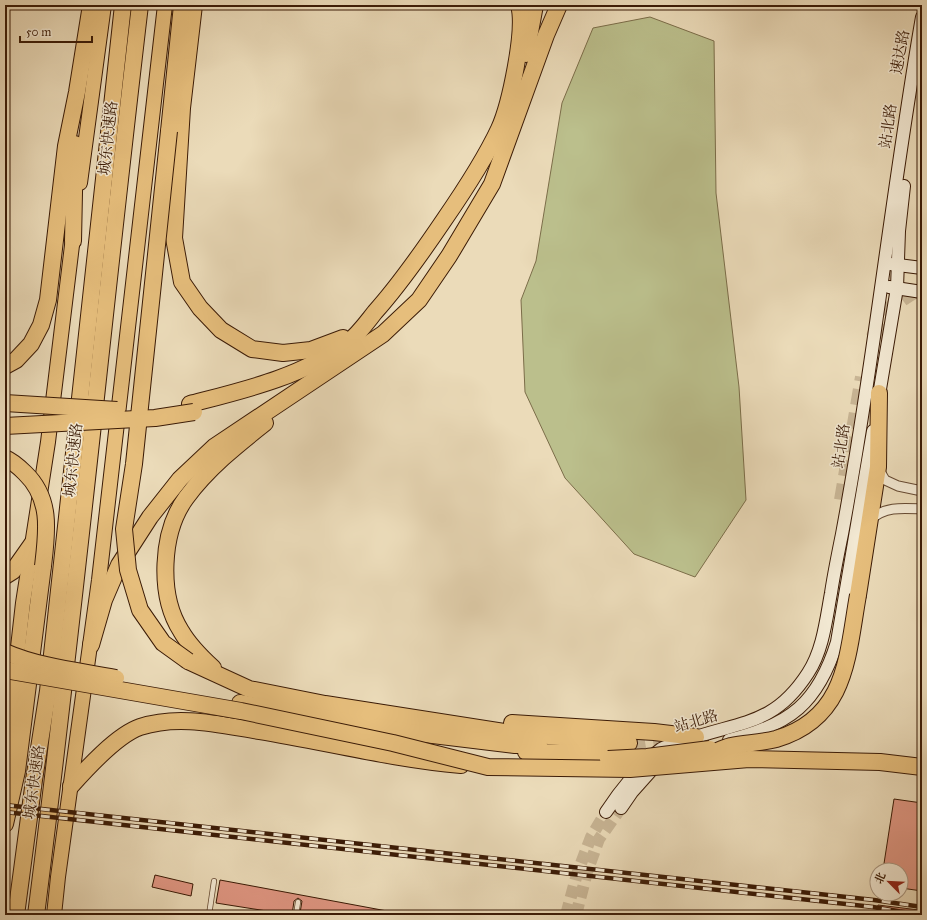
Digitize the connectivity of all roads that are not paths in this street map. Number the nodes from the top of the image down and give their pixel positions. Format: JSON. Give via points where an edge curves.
{"nodes":[{"id":1,"x":91,"y":5,"type":"edge"},
{"id":2,"x":104,"y":5,"type":"edge"},
{"id":3,"x":123,"y":5,"type":"edge"},
{"id":4,"x":140,"y":5,"type":"edge"},
{"id":5,"x":165,"y":5,"type":"edge"},
{"id":6,"x":182,"y":5,"type":"edge"},
{"id":7,"x":194,"y":5,"type":"edge"},
{"id":8,"x":519,"y":5,"type":"edge"},
{"id":9,"x":535,"y":5,"type":"edge"},
{"id":10,"x":544,"y":5,"type":"edge"},
{"id":11,"x":559,"y":5,"type":"edge"},
{"id":12,"x":922,"y":17,"type":"edge"},
{"id":13,"x":77,"y":92,"type":"junction"},
{"id":14,"x":909,"y":93,"type":"junction"},
{"id":15,"x":524,"y":100,"type":"junction"},
{"id":16,"x":504,"y":110,"type":"junction"},
{"id":17,"x":73,"y":241,"type":"junction"},
{"id":18,"x":885,"y":263,"type":"junction"},
{"id":19,"x":897,"y":265,"type":"junction"},
{"id":20,"x":922,"y":268,"type":"edge"},
{"id":21,"x":882,"y":285,"type":"junction"},
{"id":22,"x":897,"y":288,"type":"junction"},
{"id":23,"x":922,"y":292,"type":"edge"},
{"id":24,"x":387,"y":298,"type":"junction"},
{"id":25,"x":336,"y":365,"type":"junction"},
{"id":26,"x":5,"y":366,"type":"edge"},
{"id":27,"x":304,"y":386,"type":"junction"},
{"id":28,"x":879,"y":393,"type":"junction"},
{"id":29,"x":5,"y":402,"type":"edge"},
{"id":30,"x":192,"y":408,"type":"junction"},
{"id":31,"x":117,"y":410,"type":"junction"},
{"id":32,"x":5,"y":417,"type":"edge"},
{"id":33,"x":5,"y":426,"type":"edge"},
{"id":34,"x":5,"y":458,"type":"edge"},
{"id":35,"x":878,"y":467,"type":"junction"},
{"id":36,"x":922,"y":491,"type":"edge"},
{"id":37,"x":922,"y":509,"type":"edge"},
{"id":38,"x":870,"y":522,"type":"junction"},
{"id":39,"x":32,"y":544,"type":"junction"},
{"id":40,"x":5,"y":576,"type":"edge"},
{"id":41,"x":91,"y":645,"type":"junction"},
{"id":42,"x":5,"y":652,"type":"edge"},
{"id":43,"x":5,"y":670,"type":"edge"},
{"id":44,"x":221,"y":677,"type":"junction"},
{"id":45,"x":378,"y":714,"type":"junction"},
{"id":46,"x":395,"y":730,"type":"junction"},
{"id":47,"x":696,"y":737,"type":"junction"},
{"id":48,"x":405,"y":746,"type":"junction"},
{"id":49,"x":730,"y":746,"type":"junction"},
{"id":50,"x":662,"y":748,"type":"junction"},
{"id":51,"x":11,"y":766,"type":"edge"},
{"id":52,"x":488,"y":767,"type":"junction"},
{"id":53,"x":922,"y":767,"type":"edge"},
{"id":54,"x":630,"y":769,"type":"junction"},
{"id":55,"x":71,"y":786,"type":"junction"},
{"id":56,"x":621,"y":808,"type":"tunnel mouth"},
{"id":57,"x":606,"y":812,"type":"tunnel mouth"},
{"id":58,"x":5,"y":824,"type":"edge"},
{"id":59,"x":214,"y":881,"type":"dead end"},
{"id":60,"x":298,"y":902,"type":"dead end"},
{"id":61,"x":16,"y":915,"type":"edge"},
{"id":62,"x":36,"y":915,"type":"edge"},
{"id":63,"x":54,"y":915,"type":"edge"},
{"id":64,"x":209,"y":915,"type":"edge"},
{"id":65,"x":296,"y":915,"type":"edge"}],
"edges":[{"from":1,"to":13,"type":"highway"},
{"from":2,"to":17,"type":"main road"},
{"from":3,"to":61,"type":"highway","name":"城东快速路","via":[[48,691]]},
{"from":4,"to":62,"type":"highway","name":"城东快速路","via":[[62,708]]},
{"from":5,"to":41,"type":"main road"},
{"from":6,"to":44,"type":"highway","bridge":true,"via":[[134,464],[124,529],[128,570],[140,610],[162,643],[188,661]]},
{"from":7,"to":24,"type":"highway","via":[[182,108],[174,238],[182,282],[200,308],[221,330],[252,349],[283,353],[311,350],[337,341],[355,331]]},
{"from":8,"to":16,"type":"highway","via":[[520,38],[516,70]]},
{"from":9,"to":16,"type":"highway","via":[[523,64]]},
{"from":10,"to":15,"type":"highway"},
{"from":11,"to":15,"type":"highway"},
{"from":12,"to":14,"type":"street","name":"速达路"},
{"from":13,"to":17,"type":"highway"},
{"from":13,"to":26,"type":"highway","via":[[66,146],[48,300],[41,325],[31,344],[16,360]]},
{"from":14,"to":18,"type":"street","name":"站北路"},
{"from":14,"to":19,"type":"street","name":"站北路","via":[[909,145]]},
{"from":15,"to":25,"type":"highway","via":[[492,184],[420,300],[383,334]]},
{"from":16,"to":24,"type":"highway","via":[[500,128],[480,164],[428,243]]},
{"from":17,"to":39,"type":"main road","via":[[48,442]]},
{"from":18,"to":19,"type":"street"},
{"from":18,"to":21,"type":"street","name":"站北路"},
{"from":19,"to":20,"type":"street"},
{"from":19,"to":22,"type":"street","name":"站北路"},
{"from":21,"to":22,"type":"street"},
{"from":21,"to":47,"type":"street","name":"站北路","via":[[848,501],[823,637],[810,670],[793,694],[770,713],[742,725]]},
{"from":22,"to":23,"type":"street"},
{"from":22,"to":28,"type":"street","name":"站北路"},
{"from":24,"to":30,"type":"highway","via":[[349,342],[324,359],[271,382]]},
{"from":25,"to":27,"type":"highway"},
{"from":25,"to":30,"type":"highway","via":[[262,394]]},
{"from":27,"to":41,"type":"highway","via":[[214,447],[180,479],[150,517],[119,564],[104,600]]},
{"from":27,"to":44,"type":"highway","via":[[279,412],[200,480],[185,499],[167,545],[164,575],[170,606],[180,630],[197,653]]},
{"from":28,"to":35,"type":"highway"},
{"from":28,"to":56,"type":"street","name":"站北路","via":[[837,642],[829,667],[816,690],[795,713],[771,727],[662,759]]},
{"from":29,"to":31,"type":"highway","bridge":true},
{"from":30,"to":31,"type":"highway"},
{"from":30,"to":33,"type":"highway","bridge":true,"via":[[155,418]]},
{"from":31,"to":32,"type":"highway","bridge":true},
{"from":34,"to":51,"type":"highway","bridge":true,"via":[[20,468],[39,489],[45,510],[47,534]]},
{"from":35,"to":36,"type":"street","via":[[885,480],[898,486]]},
{"from":35,"to":38,"type":"highway"},
{"from":37,"to":38,"type":"street","via":[[897,507],[878,513]]},
{"from":38,"to":49,"type":"highway","bridge":true,"via":[[844,675],[830,704],[804,727],[776,739]]},
{"from":39,"to":40,"type":"highway","via":[[13,571]]},
{"from":39,"to":51,"type":"main road"},
{"from":41,"to":55,"type":"main road"},
{"from":42,"to":46,"type":"highway","bridge":true,"via":[[43,664],[240,703]]},
{"from":43,"to":48,"type":"highway","bridge":true,"via":[[241,711]]},
{"from":44,"to":45,"type":"highway","via":[[249,689]]},
{"from":45,"to":46,"type":"highway","via":[[504,732],[629,744],[515,745]]},
{"from":45,"to":47,"type":"highway","via":[[438,714],[505,723],[547,724]]},
{"from":46,"to":50,"type":"highway","via":[[450,745],[512,751],[603,753]]},
{"from":47,"to":50,"type":"street","name":"站北路"},
{"from":48,"to":49,"type":"highway","bridge":true,"via":[[495,758],[580,761],[647,757]]},
{"from":48,"to":52,"type":"highway","bridge":true},
{"from":49,"to":54,"type":"highway","bridge":true,"via":[[708,755]]},
{"from":50,"to":57,"type":"street","name":"站北路","via":[[640,770]]},
{"from":51,"to":58,"type":"highway"},
{"from":52,"to":54,"type":"highway","bridge":true},
{"from":52,"to":55,"type":"highway","bridge":true,"via":[[421,762],[318,741],[202,722],[171,720],[139,727],[110,747]]},
{"from":53,"to":54,"type":"highway","bridge":true,"via":[[880,762],[749,759]]},
{"from":55,"to":63,"type":"main road"},
{"from":59,"to":64,"type":"lane"},
{"from":60,"to":65,"type":"lane"}]}
